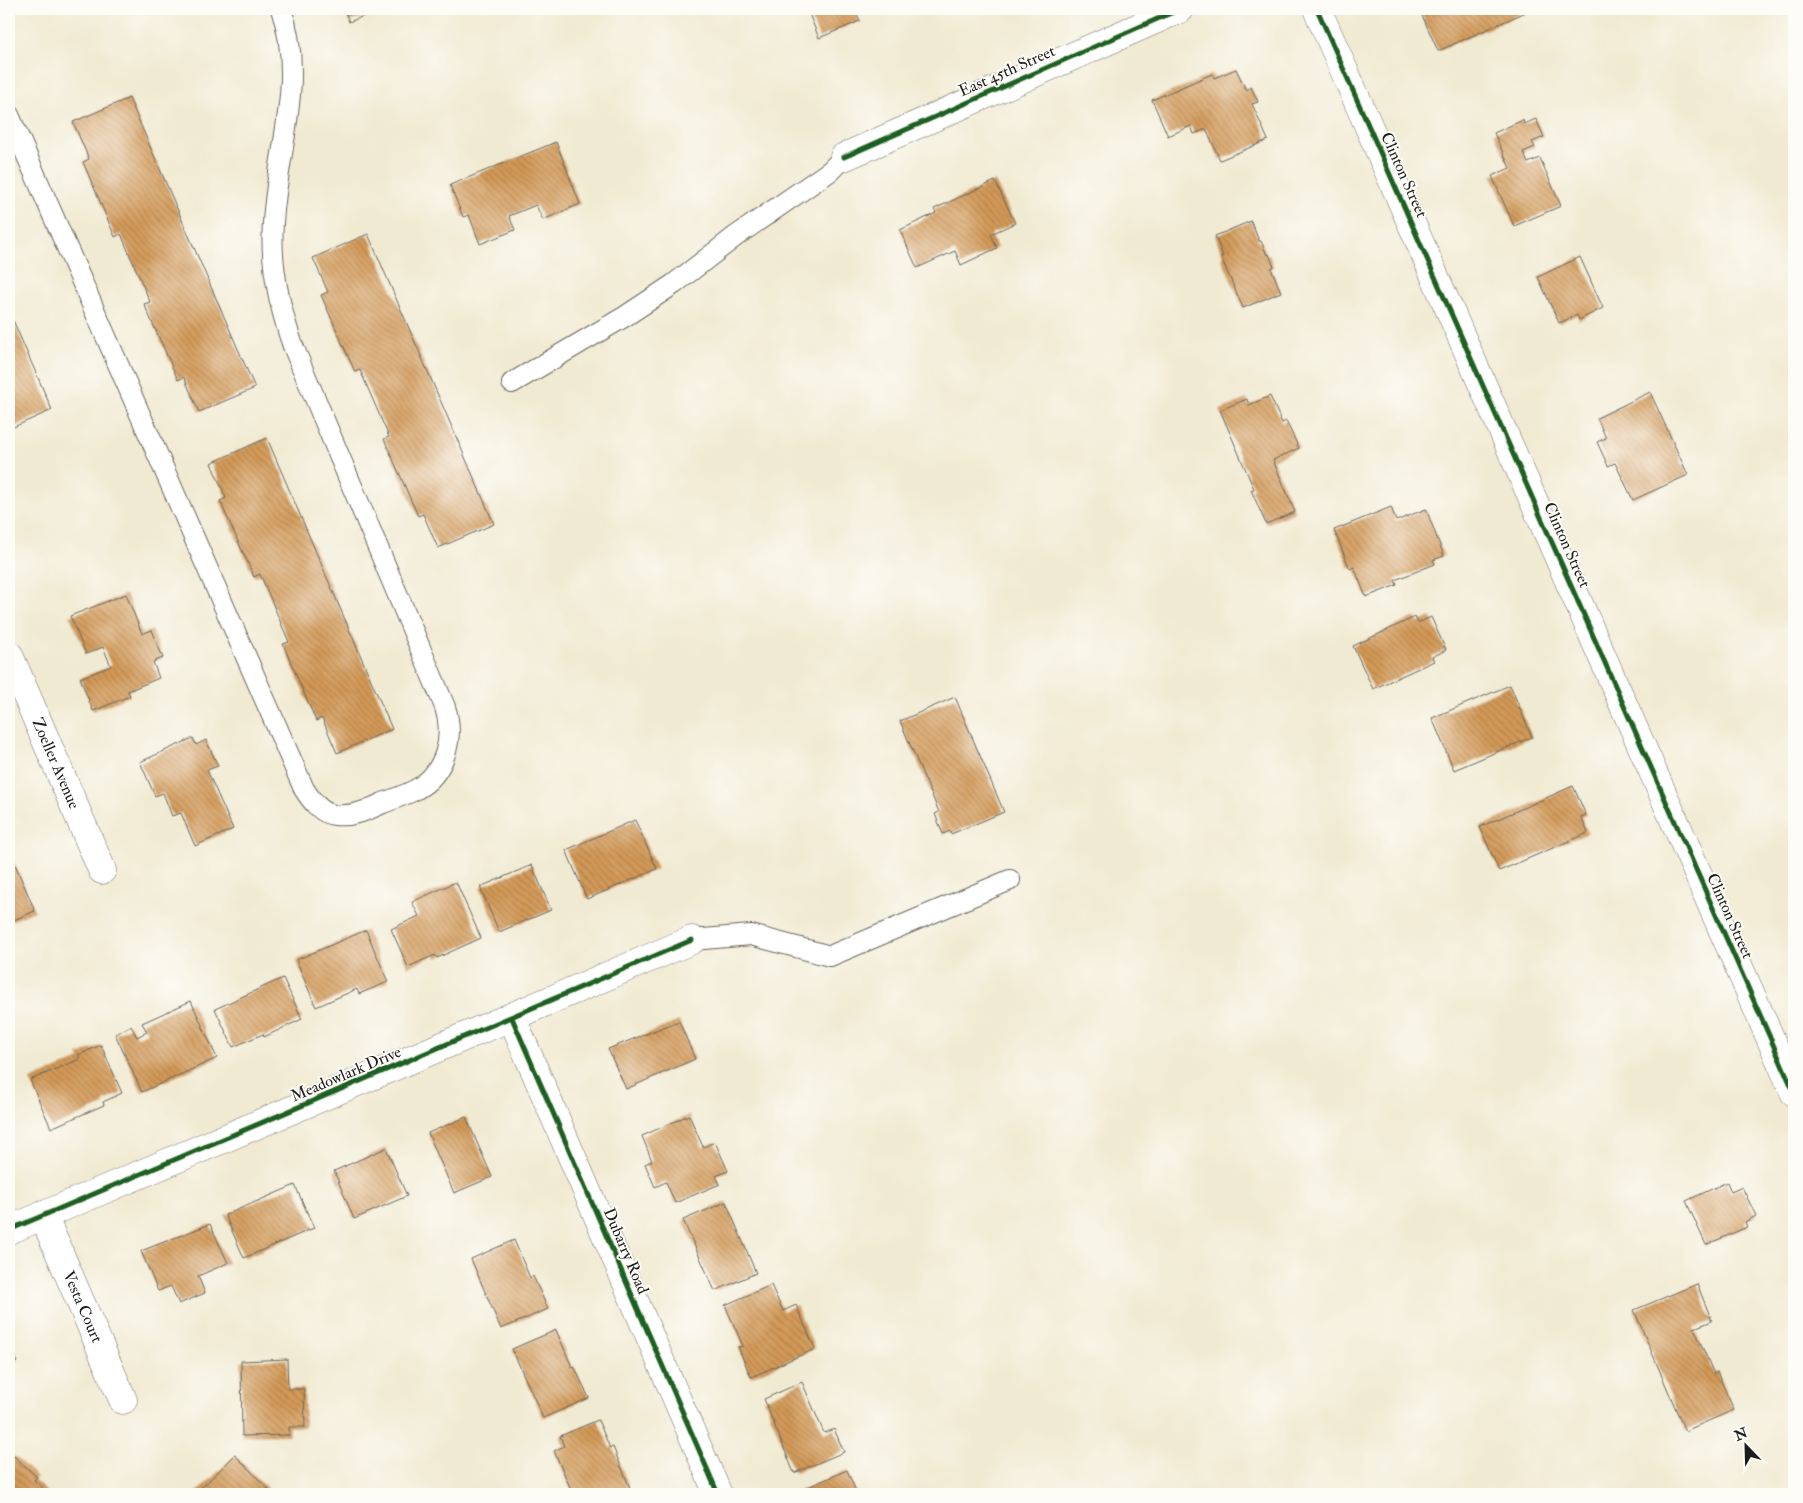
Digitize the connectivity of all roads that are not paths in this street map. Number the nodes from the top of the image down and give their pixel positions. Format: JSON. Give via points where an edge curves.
{"nodes":[{"id":1,"x":281,"y":9,"type":"edge"},
{"id":2,"x":1180,"y":9,"type":"edge"},
{"id":3,"x":1317,"y":9,"type":"edge"},
{"id":4,"x":9,"y":115,"type":"edge"},
{"id":5,"x":844,"y":157,"type":"joint"},
{"id":6,"x":512,"y":383,"type":"dead end"},
{"id":7,"x":9,"y":655,"type":"edge"},
{"id":8,"x":102,"y":870,"type":"dead end"},
{"id":9,"x":1010,"y":880,"type":"dead end"},
{"id":10,"x":692,"y":940,"type":"joint"},
{"id":11,"x":512,"y":1018,"type":"junction"},
{"id":12,"x":1794,"y":1092,"type":"edge"},
{"id":13,"x":43,"y":1215,"type":"junction"},
{"id":14,"x":9,"y":1230,"type":"edge"},
{"id":15,"x":123,"y":1400,"type":"dead end"},
{"id":16,"x":718,"y":1494,"type":"edge"}],
"edges":[{"from":1,"to":4,"type":"lane","via":[[290,40],[292,71],[272,224],[277,292],[293,346],[444,707],[449,727],[443,760],[425,784],[359,813],[328,813],[312,802],[304,790]]},
{"from":2,"to":5,"type":"street","name":"East 45th Street"},
{"from":3,"to":12,"type":"street","name":"Clinton Street"},
{"from":5,"to":6,"type":"lane","via":[[830,171],[736,236],[674,284]]},
{"from":7,"to":8,"type":"street","name":"Zoeller Avenue"},
{"from":9,"to":10,"type":"lane","via":[[830,956],[751,935]]},
{"from":10,"to":11,"type":"street","name":"Meadowlark Drive"},
{"from":11,"to":13,"type":"street","name":"Meadowlark Drive"},
{"from":11,"to":16,"type":"street","name":"Dubarry Road"},
{"from":13,"to":14,"type":"street","name":"Meadowlark Drive"},
{"from":13,"to":15,"type":"street","name":"Vesta Court"}]}
